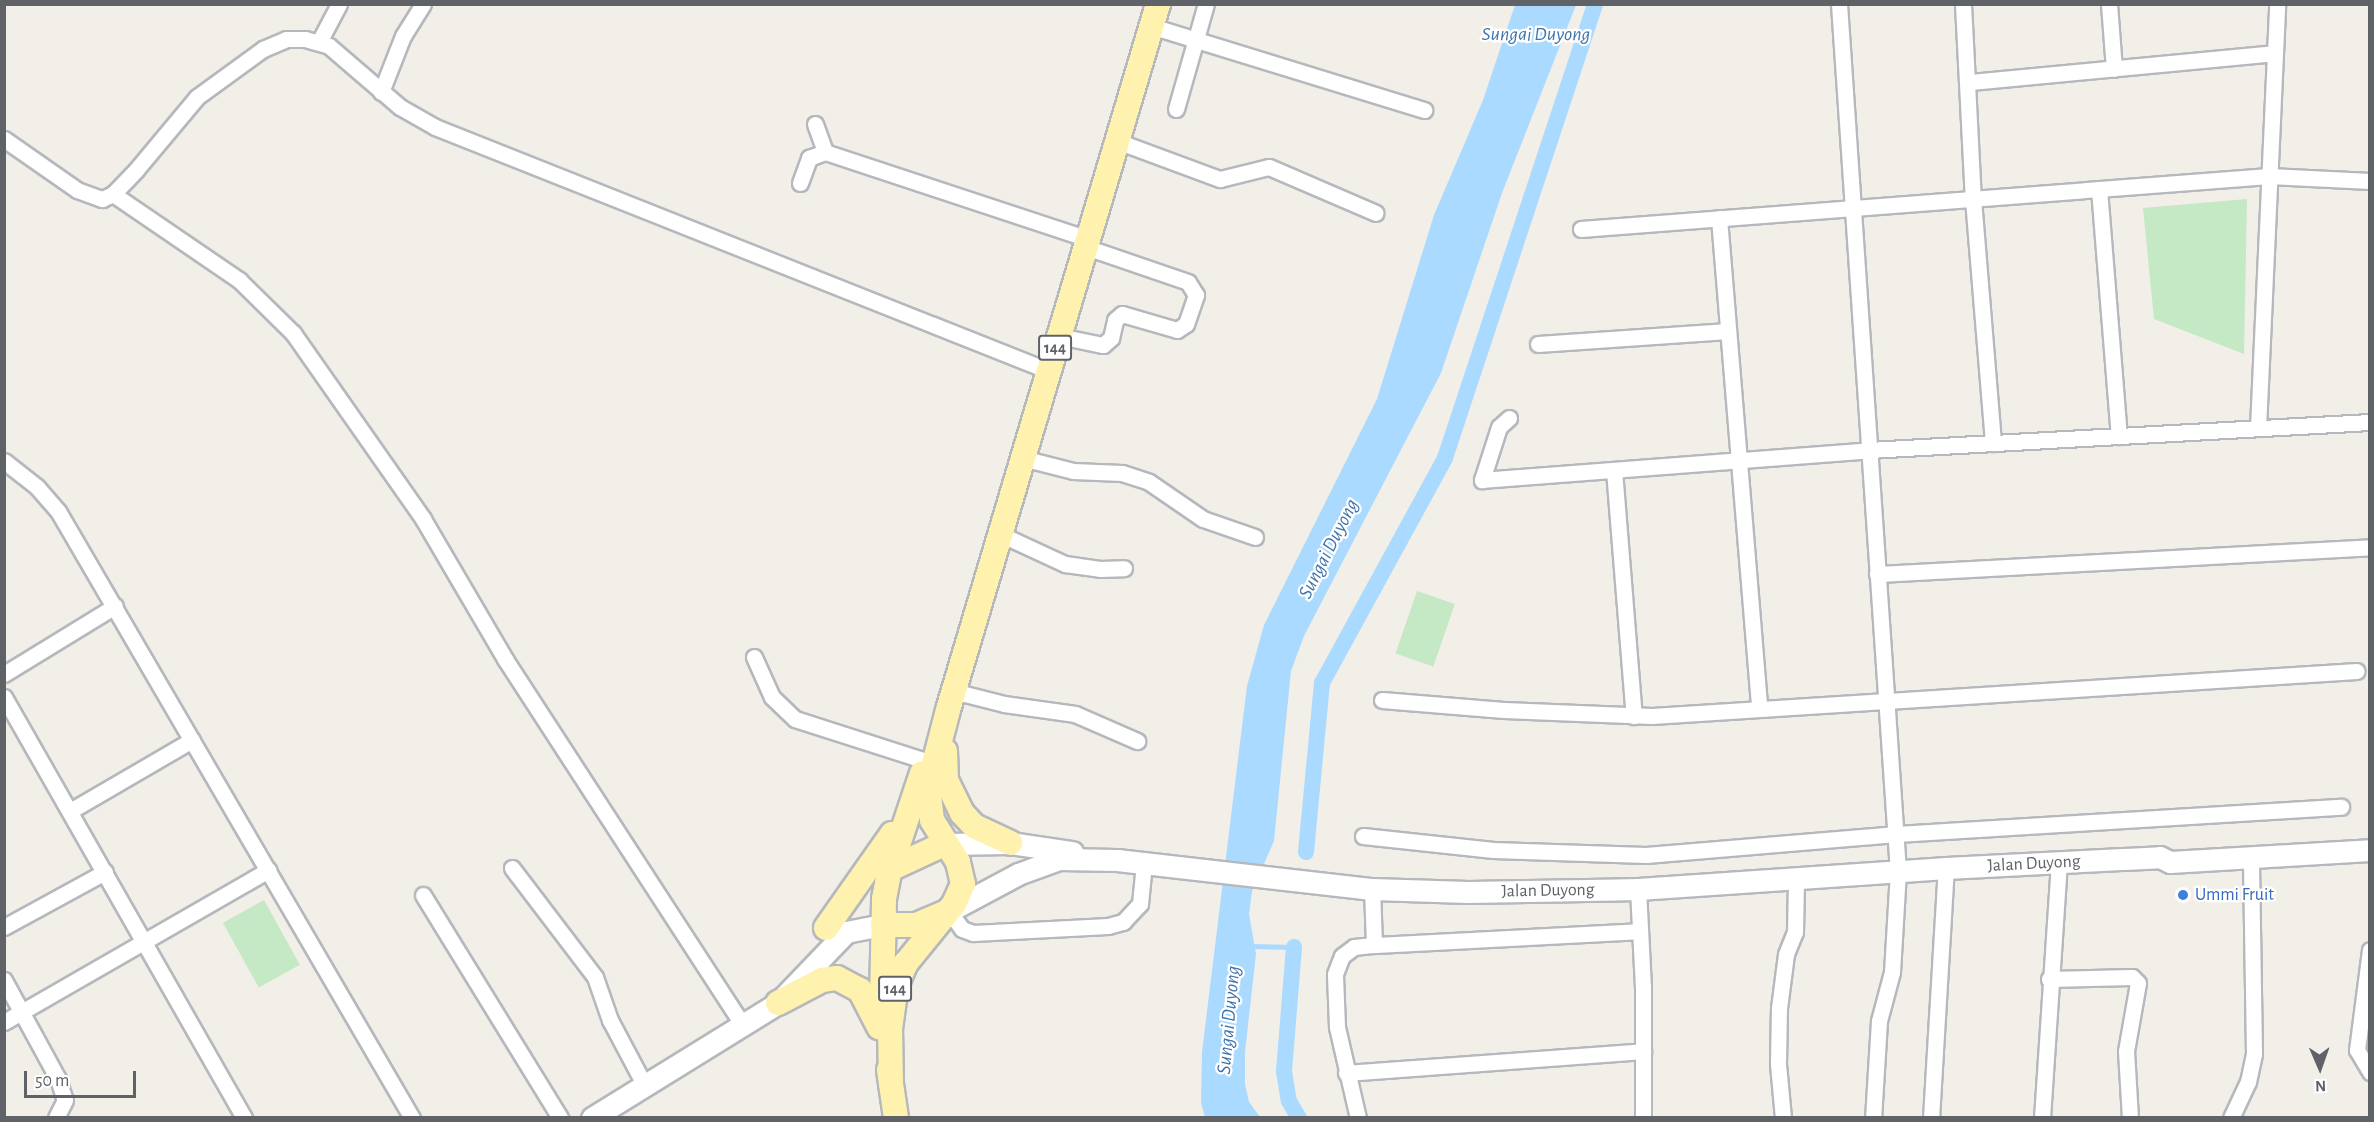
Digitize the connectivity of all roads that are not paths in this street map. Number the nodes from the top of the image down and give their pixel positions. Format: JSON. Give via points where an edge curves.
{"nodes":[{"id":1,"x":339,"y":4,"type":"edge"},
{"id":2,"x":423,"y":4,"type":"edge"},
{"id":3,"x":1206,"y":4,"type":"edge"},
{"id":4,"x":1839,"y":4,"type":"edge"},
{"id":5,"x":1963,"y":4,"type":"edge"},
{"id":6,"x":2109,"y":4,"type":"edge"},
{"id":7,"x":2277,"y":4,"type":"edge"},
{"id":8,"x":1155,"y":15,"type":"edge"},
{"id":9,"x":1196,"y":39,"type":"junction"},
{"id":10,"x":320,"y":42,"type":"junction"},
{"id":11,"x":2274,"y":53,"type":"junction"},
{"id":12,"x":2114,"y":69,"type":"junction"},
{"id":13,"x":1970,"y":82,"type":"junction"},
{"id":14,"x":381,"y":92,"type":"junction"},
{"id":15,"x":1176,"y":110,"type":"dead end"},
{"id":16,"x":1424,"y":110,"type":"dead end"},
{"id":17,"x":814,"y":124,"type":"dead end"},
{"id":18,"x":4,"y":139,"type":"edge"},
{"id":19,"x":1117,"y":141,"type":"junction"},
{"id":20,"x":825,"y":152,"type":"junction"},
{"id":21,"x":2269,"y":176,"type":"junction"},
{"id":22,"x":2370,"y":181,"type":"edge"},
{"id":23,"x":800,"y":183,"type":"dead end"},
{"id":24,"x":2099,"y":189,"type":"junction"},
{"id":25,"x":113,"y":194,"type":"junction"},
{"id":26,"x":1973,"y":199,"type":"junction"},
{"id":27,"x":1852,"y":209,"type":"junction"},
{"id":28,"x":1376,"y":213,"type":"dead end"},
{"id":29,"x":1719,"y":218,"type":"junction"},
{"id":30,"x":1581,"y":228,"type":"dead end"},
{"id":31,"x":1087,"y":243,"type":"junction"},
{"id":32,"x":1728,"y":331,"type":"junction"},
{"id":33,"x":1059,"y":336,"type":"junction"},
{"id":34,"x":1538,"y":344,"type":"dead end"},
{"id":35,"x":1049,"y":370,"type":"junction"},
{"id":36,"x":1509,"y":418,"type":"dead end"},
{"id":37,"x":2370,"y":422,"type":"edge"},
{"id":38,"x":2258,"y":428,"type":"junction"},
{"id":39,"x":2120,"y":436,"type":"junction"},
{"id":40,"x":1993,"y":443,"type":"junction"},
{"id":41,"x":1869,"y":450,"type":"junction"},
{"id":42,"x":1022,"y":458,"type":"junction"},
{"id":43,"x":1737,"y":460,"type":"junction"},
{"id":44,"x":4,"y":461,"type":"edge"},
{"id":45,"x":1614,"y":470,"type":"junction"},
{"id":46,"x":1000,"y":534,"type":"junction"},
{"id":47,"x":1255,"y":537,"type":"dead end"},
{"id":48,"x":2368,"y":547,"type":"edge"},
{"id":49,"x":1124,"y":568,"type":"dead end"},
{"id":50,"x":1877,"y":574,"type":"junction"},
{"id":51,"x":115,"y":606,"type":"junction"},
{"id":52,"x":754,"y":657,"type":"dead end"},
{"id":53,"x":2357,"y":671,"type":"dead end"},
{"id":54,"x":4,"y":674,"type":"edge"},
{"id":55,"x":4,"y":697,"type":"edge"},
{"id":56,"x":1886,"y":698,"type":"junction"},
{"id":57,"x":950,"y":700,"type":"junction"},
{"id":58,"x":1382,"y":700,"type":"dead end"},
{"id":59,"x":1759,"y":708,"type":"junction"},
{"id":60,"x":1634,"y":716,"type":"junction"},
{"id":61,"x":192,"y":740,"type":"junction"},
{"id":62,"x":1137,"y":741,"type":"dead end"},
{"id":63,"x":926,"y":761,"type":"junction"},
{"id":64,"x":914,"y":796,"type":"junction"},
{"id":65,"x":2342,"y":807,"type":"dead end"},
{"id":66,"x":70,"y":811,"type":"junction"},
{"id":67,"x":1896,"y":834,"type":"junction"},
{"id":68,"x":1363,"y":836,"type":"dead end"},
{"id":69,"x":2370,"y":837,"type":"edge"},
{"id":70,"x":1010,"y":843,"type":"junction"},
{"id":71,"x":944,"y":844,"type":"junction"},
{"id":72,"x":2370,"y":850,"type":"edge"},
{"id":73,"x":2160,"y":857,"type":"junction"},
{"id":74,"x":2251,"y":857,"type":"junction"},
{"id":75,"x":1117,"y":860,"type":"junction"},
{"id":76,"x":2058,"y":862,"type":"junction"},
{"id":77,"x":1144,"y":863,"type":"junction"},
{"id":78,"x":512,"y":868,"type":"dead end"},
{"id":79,"x":1946,"y":868,"type":"junction"},
{"id":80,"x":890,"y":869,"type":"junction"},
{"id":81,"x":268,"y":870,"type":"junction"},
{"id":82,"x":1898,"y":871,"type":"junction"},
{"id":83,"x":105,"y":872,"type":"junction"},
{"id":84,"x":1796,"y":878,"type":"junction"},
{"id":85,"x":1371,"y":889,"type":"junction"},
{"id":86,"x":1638,"y":889,"type":"junction"},
{"id":87,"x":423,"y":896,"type":"dead end"},
{"id":88,"x":949,"y":911,"type":"junction"},
{"id":89,"x":883,"y":926,"type":"junction"},
{"id":90,"x":4,"y":927,"type":"edge"},
{"id":91,"x":826,"y":928,"type":"junction"},
{"id":92,"x":1640,"y":931,"type":"junction"},
{"id":93,"x":145,"y":941,"type":"junction"},
{"id":94,"x":1374,"y":945,"type":"junction"},
{"id":95,"x":2370,"y":950,"type":"edge"},
{"id":96,"x":2049,"y":979,"type":"junction"},
{"id":97,"x":4,"y":980,"type":"edge"},
{"id":98,"x":778,"y":1003,"type":"junction"},
{"id":99,"x":22,"y":1012,"type":"junction"},
{"id":100,"x":4,"y":1022,"type":"edge"},
{"id":101,"x":749,"y":1023,"type":"junction"},
{"id":102,"x":885,"y":1047,"type":"junction"},
{"id":103,"x":1643,"y":1051,"type":"junction"},
{"id":104,"x":2370,"y":1072,"type":"edge"},
{"id":105,"x":1346,"y":1073,"type":"junction"},
{"id":106,"x":891,"y":1084,"type":"junction"},
{"id":107,"x":645,"y":1086,"type":"junction"},
{"id":108,"x":56,"y":1118,"type":"edge"},
{"id":109,"x":244,"y":1118,"type":"edge"},
{"id":110,"x":412,"y":1118,"type":"edge"},
{"id":111,"x":560,"y":1118,"type":"edge"},
{"id":112,"x":592,"y":1118,"type":"edge"},
{"id":113,"x":896,"y":1118,"type":"edge"},
{"id":114,"x":1358,"y":1118,"type":"edge"},
{"id":115,"x":1643,"y":1118,"type":"edge"},
{"id":116,"x":1783,"y":1118,"type":"edge"},
{"id":117,"x":1873,"y":1118,"type":"edge"},
{"id":118,"x":1931,"y":1118,"type":"edge"},
{"id":119,"x":2042,"y":1118,"type":"edge"},
{"id":120,"x":2130,"y":1118,"type":"edge"},
{"id":121,"x":2231,"y":1118,"type":"edge"}],
"edges":[{"from":1,"to":10,"type":"street"},
{"from":2,"to":14,"type":"street","via":[[403,36]]},
{"from":3,"to":9,"type":"street"},
{"from":4,"to":27,"type":"street"},
{"from":5,"to":13,"type":"street"},
{"from":6,"to":12,"type":"street"},
{"from":7,"to":11,"type":"street"},
{"from":8,"to":9,"type":"street"},
{"from":8,"to":19,"type":"main road","number":"144"},
{"from":9,"to":15,"type":"street"},
{"from":9,"to":16,"type":"street"},
{"from":10,"to":14,"type":"street","via":[[352,64]]},
{"from":10,"to":25,"type":"street","via":[[286,39],[262,49],[197,97]]},
{"from":11,"to":12,"type":"street"},
{"from":11,"to":21,"type":"street"},
{"from":12,"to":13,"type":"street"},
{"from":13,"to":26,"type":"street"},
{"from":14,"to":35,"type":"street","via":[[435,127]]},
{"from":17,"to":20,"type":"street"},
{"from":18,"to":25,"type":"street","via":[[77,190],[102,199]]},
{"from":19,"to":28,"type":"street","via":[[1220,179],[1269,167]]},
{"from":19,"to":31,"type":"main road","number":"144"},
{"from":20,"to":23,"type":"street","via":[[809,158]]},
{"from":20,"to":31,"type":"street"},
{"from":21,"to":22,"type":"street"},
{"from":21,"to":24,"type":"street"},
{"from":21,"to":38,"type":"street"},
{"from":24,"to":26,"type":"street"},
{"from":24,"to":39,"type":"street"},
{"from":25,"to":101,"type":"street","via":[[239,280],[293,333],[423,519],[505,659]]},
{"from":26,"to":27,"type":"street"},
{"from":26,"to":40,"type":"street"},
{"from":27,"to":29,"type":"street"},
{"from":27,"to":41,"type":"street"},
{"from":29,"to":30,"type":"street"},
{"from":29,"to":32,"type":"street"},
{"from":31,"to":33,"type":"main road","number":"144"},
{"from":31,"to":33,"type":"street","via":[[1188,282],[1196,295],[1186,324],[1177,330],[1122,314],[1115,320],[1111,338],[1103,345]]},
{"from":32,"to":34,"type":"street"},
{"from":32,"to":43,"type":"street"},
{"from":33,"to":35,"type":"main road","number":"144"},
{"from":35,"to":42,"type":"main road","number":"144"},
{"from":36,"to":45,"type":"street","via":[[1499,427],[1482,480]]},
{"from":37,"to":38,"type":"street"},
{"from":38,"to":39,"type":"street"},
{"from":39,"to":40,"type":"street"},
{"from":40,"to":41,"type":"street"},
{"from":41,"to":43,"type":"street"},
{"from":41,"to":50,"type":"street"},
{"from":42,"to":46,"type":"main road","number":"144"},
{"from":42,"to":47,"type":"street","via":[[1073,471],[1122,473],[1149,482],[1203,519]]},
{"from":43,"to":45,"type":"street"},
{"from":43,"to":59,"type":"street"},
{"from":44,"to":51,"type":"street","via":[[58,511]]},
{"from":45,"to":60,"type":"street"},
{"from":46,"to":49,"type":"street","via":[[1065,564]]},
{"from":46,"to":57,"type":"main road","number":"144"},
{"from":48,"to":50,"type":"street"},
{"from":50,"to":56,"type":"street"},
{"from":51,"to":54,"type":"street"},
{"from":51,"to":61,"type":"street"},
{"from":52,"to":63,"type":"street","via":[[772,697],[795,719]]},
{"from":53,"to":56,"type":"street"},
{"from":55,"to":66,"type":"street"},
{"from":56,"to":59,"type":"street"},
{"from":56,"to":67,"type":"street"},
{"from":57,"to":62,"type":"street","via":[[1075,714]]},
{"from":57,"to":63,"type":"main road","number":"144"},
{"from":57,"to":70,"type":"main road","via":[[944,754],[952,795],[974,826]]},
{"from":57,"to":71,"type":"main road","number":"144","via":[[928,787],[932,820]]},
{"from":58,"to":60,"type":"street"},
{"from":59,"to":60,"type":"street"},
{"from":61,"to":66,"type":"street"},
{"from":61,"to":81,"type":"street"},
{"from":63,"to":64,"type":"main road","number":"144"},
{"from":64,"to":80,"type":"main road","number":"144"},
{"from":64,"to":91,"type":"main road","via":[[889,840]]},
{"from":65,"to":67,"type":"street"},
{"from":66,"to":83,"type":"street"},
{"from":67,"to":68,"type":"street","via":[[1646,855],[1493,850]]},
{"from":67,"to":82,"type":"street"},
{"from":69,"to":73,"type":"main road","name":"Jalan Duyong","via":[[2171,849]]},
{"from":70,"to":71,"type":"main road"},
{"from":70,"to":75,"type":"main road"},
{"from":71,"to":80,"type":"main road","number":"144","via":[[925,849]]},
{"from":71,"to":88,"type":"main road","number":"144","via":[[958,862],[963,884]]},
{"from":72,"to":74,"type":"main road","name":"Jalan Duyong"},
{"from":73,"to":74,"type":"main road","name":"Jalan Duyong","via":[[2170,862]]},
{"from":73,"to":76,"type":"main road","name":"Jalan Duyong"},
{"from":74,"to":121,"type":"street","via":[[2254,1054],[2248,1082]]},
{"from":75,"to":77,"type":"main road","name":"Jalan Duyong"},
{"from":75,"to":88,"type":"main road","name":"Jalan Duyong","via":[[1059,859],[1039,865]]},
{"from":76,"to":79,"type":"main road","name":"Jalan Duyong"},
{"from":76,"to":96,"type":"street"},
{"from":77,"to":85,"type":"main road","name":"Jalan Duyong"},
{"from":77,"to":88,"type":"street","via":[[1140,904],[1123,922],[1108,926],[973,933],[962,929]]},
{"from":78,"to":107,"type":"street","via":[[596,977],[610,1020]]},
{"from":79,"to":82,"type":"main road","name":"Jalan Duyong"},
{"from":79,"to":118,"type":"street"},
{"from":80,"to":89,"type":"main road","number":"144"},
{"from":80,"to":91,"type":"main road","number":"144"},
{"from":81,"to":93,"type":"street"},
{"from":81,"to":110,"type":"street"},
{"from":82,"to":84,"type":"main road","name":"Jalan Duyong"},
{"from":82,"to":117,"type":"street","via":[[1892,972],[1879,1021]]},
{"from":83,"to":90,"type":"street"},
{"from":83,"to":93,"type":"street"},
{"from":84,"to":86,"type":"main road","name":"Jalan Duyong"},
{"from":84,"to":116,"type":"street","via":[[1795,932],[1786,954],[1779,1008],[1778,1064]]},
{"from":85,"to":86,"type":"main road","name":"Jalan Duyong"},
{"from":85,"to":94,"type":"street"},
{"from":86,"to":92,"type":"street"},
{"from":87,"to":111,"type":"street"},
{"from":88,"to":89,"type":"main road","via":[[916,925]]},
{"from":88,"to":106,"type":"main road","number":"144","via":[[906,963],[896,986],[890,1029]]},
{"from":89,"to":98,"type":"main road","via":[[846,932]]},
{"from":89,"to":102,"type":"main road","number":"144"},
{"from":91,"to":101,"type":"main road"},
{"from":92,"to":94,"type":"street"},
{"from":92,"to":103,"type":"street"},
{"from":93,"to":99,"type":"street"},
{"from":93,"to":109,"type":"street"},
{"from":94,"to":105,"type":"street","via":[[1354,947],[1342,956],[1335,974],[1337,1027]]},
{"from":95,"to":104,"type":"street","via":[[2357,1050]]},
{"from":96,"to":119,"type":"street"},
{"from":96,"to":120,"type":"street","via":[[2132,977],[2138,982],[2126,1051]]},
{"from":97,"to":99,"type":"street"},
{"from":98,"to":101,"type":"main road"},
{"from":98,"to":102,"type":"main road","via":[[822,980],[850,982],[869,1003]]},
{"from":99,"to":100,"type":"street"},
{"from":99,"to":108,"type":"street","via":[[65,1100]]},
{"from":101,"to":107,"type":"main road"},
{"from":102,"to":106,"type":"main road","number":"144"},
{"from":103,"to":105,"type":"street"},
{"from":103,"to":115,"type":"street"},
{"from":105,"to":114,"type":"street"},
{"from":106,"to":113,"type":"main road","number":"144"},
{"from":107,"to":112,"type":"main road"}]}
